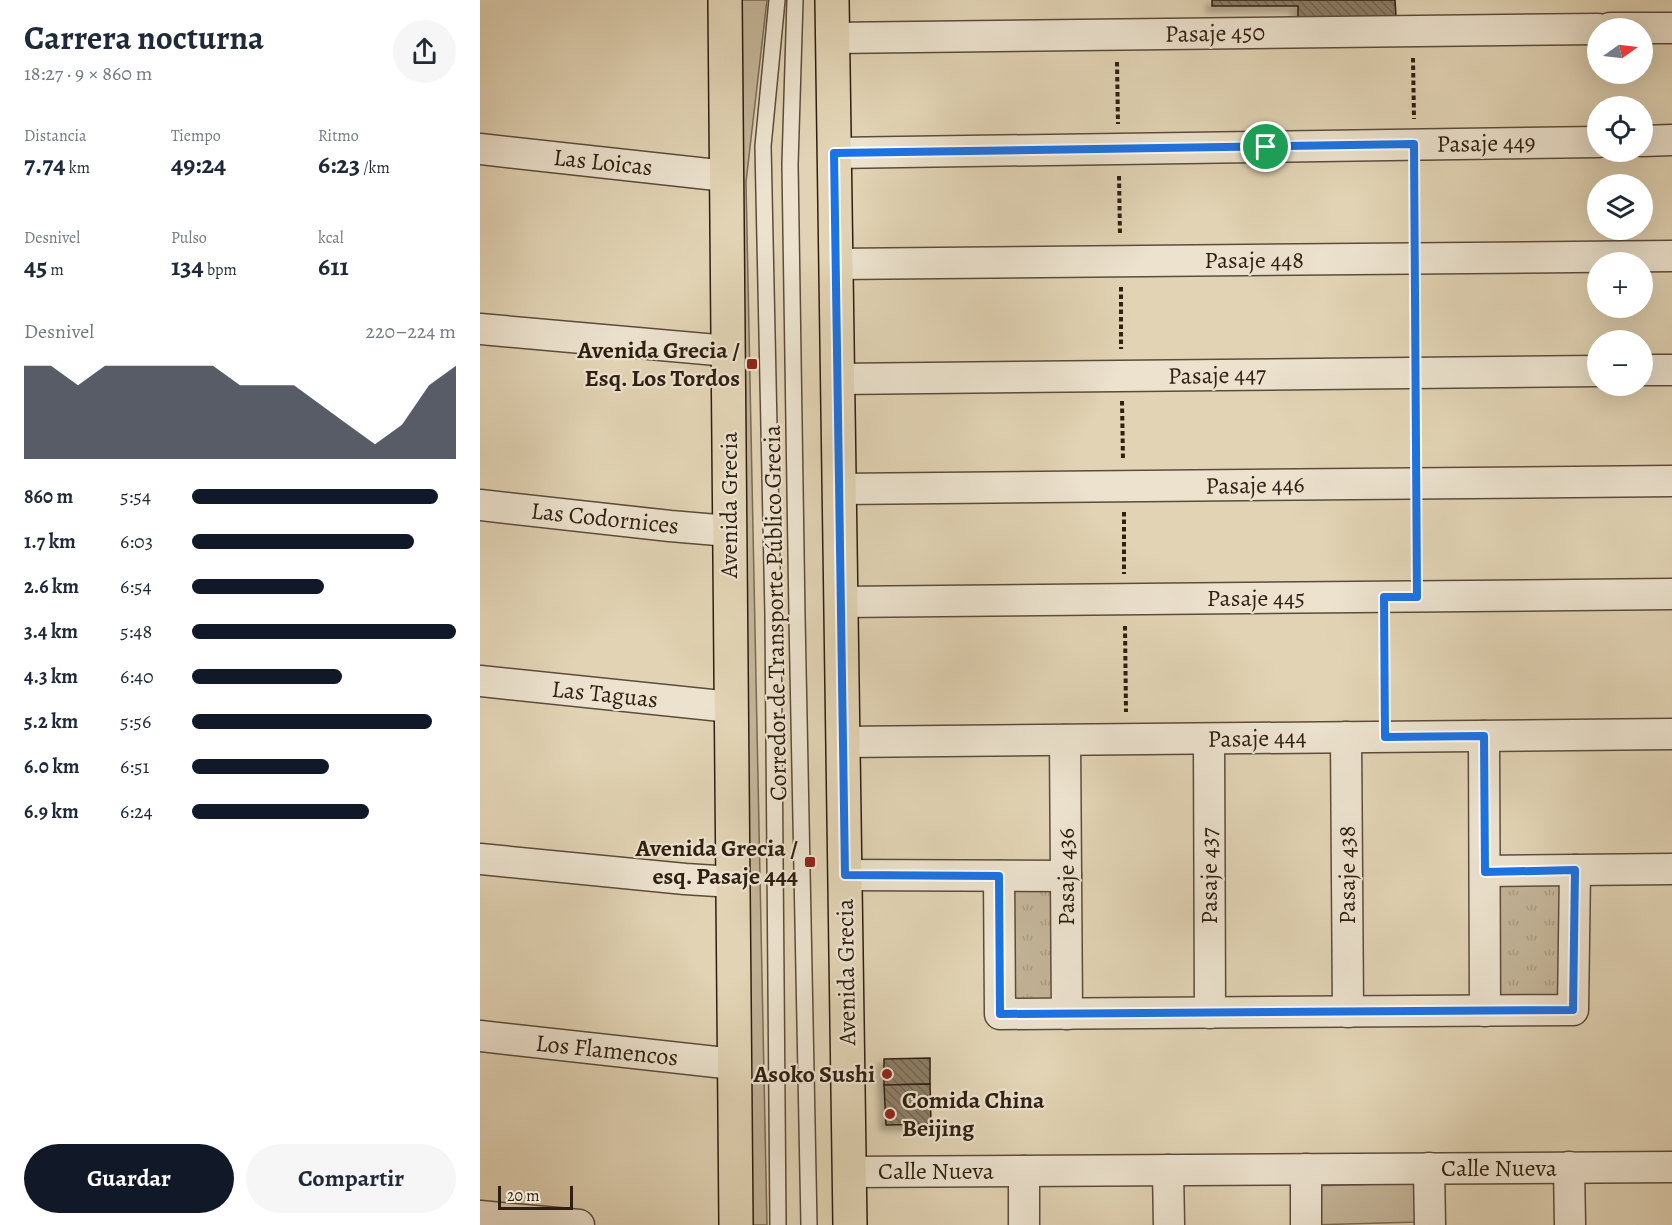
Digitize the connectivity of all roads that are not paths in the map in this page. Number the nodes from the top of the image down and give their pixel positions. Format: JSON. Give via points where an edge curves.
{"nodes":[{"id":1,"x":720,"y":0,"type":"edge"},
{"id":2,"x":777,"y":0,"type":"edge"},
{"id":3,"x":795,"y":0,"type":"edge"},
{"id":4,"x":832,"y":0,"type":"edge"},
{"id":5,"x":1653,"y":28,"type":"edge"},
{"id":6,"x":1672,"y":28,"type":"edge"},
{"id":7,"x":1587,"y":29,"type":"edge"},
{"id":8,"x":832,"y":38,"type":"junction"},
{"id":9,"x":1672,"y":140,"type":"edge"},
{"id":10,"x":1653,"y":141,"type":"edge"},
{"id":11,"x":1587,"y":142,"type":"edge"},
{"id":12,"x":480,"y":149,"type":"edge"},
{"id":13,"x":834,"y":153,"type":"junction"},
{"id":14,"x":726,"y":176,"type":"junction"},
{"id":15,"x":1672,"y":256,"type":"edge"},
{"id":16,"x":835,"y":264,"type":"junction"},
{"id":17,"x":480,"y":329,"type":"edge"},
{"id":18,"x":728,"y":351,"type":"junction"},
{"id":19,"x":1653,"y":370,"type":"edge"},
{"id":20,"x":1672,"y":370,"type":"edge"},
{"id":21,"x":1587,"y":371,"type":"edge"},
{"id":22,"x":837,"y":379,"type":"junction"},
{"id":23,"x":1672,"y":481,"type":"edge"},
{"id":24,"x":839,"y":489,"type":"junction"},
{"id":25,"x":480,"y":505,"type":"edge"},
{"id":26,"x":729,"y":531,"type":"junction"},
{"id":27,"x":1672,"y":594,"type":"edge"},
{"id":28,"x":840,"y":602,"type":"junction"},
{"id":29,"x":480,"y":681,"type":"edge"},
{"id":30,"x":731,"y":707,"type":"junction"},
{"id":31,"x":1672,"y":734,"type":"edge"},
{"id":32,"x":1484,"y":736,"type":"junction"},
{"id":33,"x":1346,"y":737,"type":"junction"},
{"id":34,"x":1209,"y":739,"type":"junction"},
{"id":35,"x":1065,"y":740,"type":"junction"},
{"id":36,"x":843,"y":742,"type":"junction"},
{"id":37,"x":480,"y":860,"type":"edge"},
{"id":38,"x":1672,"y":869,"type":"edge"},
{"id":39,"x":1575,"y":870,"type":"junction"},
{"id":40,"x":1485,"y":872,"type":"junction"},
{"id":41,"x":845,"y":875,"type":"junction"},
{"id":42,"x":999,"y":876,"type":"junction"},
{"id":43,"x":1066,"y":876,"type":"junction"},
{"id":44,"x":733,"y":882,"type":"junction"},
{"id":45,"x":1485,"y":1011,"type":"junction"},
{"id":46,"x":1348,"y":1012,"type":"junction"},
{"id":47,"x":1210,"y":1013,"type":"junction"},
{"id":48,"x":1066,"y":1014,"type":"junction"},
{"id":49,"x":480,"y":1036,"type":"edge"},
{"id":50,"x":734,"y":1064,"type":"junction"},
{"id":51,"x":1569,"y":1167,"type":"junction"},
{"id":52,"x":1672,"y":1167,"type":"edge"},
{"id":53,"x":1429,"y":1168,"type":"junction"},
{"id":54,"x":1306,"y":1169,"type":"junction"},
{"id":55,"x":1168,"y":1170,"type":"junction"},
{"id":56,"x":1024,"y":1171,"type":"junction"},
{"id":57,"x":849,"y":1172,"type":"junction"},
{"id":58,"x":480,"y":1216,"type":"edge"},
{"id":59,"x":579,"y":1225,"type":"edge"},
{"id":60,"x":736,"y":1225,"type":"edge"},
{"id":61,"x":778,"y":1225,"type":"edge"},
{"id":62,"x":809,"y":1225,"type":"edge"},
{"id":63,"x":850,"y":1225,"type":"edge"},
{"id":64,"x":1024,"y":1225,"type":"edge"},
{"id":65,"x":1168,"y":1225,"type":"edge"},
{"id":66,"x":1306,"y":1225,"type":"edge"},
{"id":67,"x":1430,"y":1225,"type":"edge"},
{"id":68,"x":1570,"y":1225,"type":"edge"}],
"edges":[{"from":1,"to":14,"type":"main road","name":"Avenida Grecia"},
{"from":2,"to":61,"type":"lane","name":"Corredor de Transporte Público Grecia","via":[[764,146],[773,604]]},
{"from":3,"to":62,"type":"lane","name":"Corredor de Transporte Público Grecia","via":[[790,164]]},
{"from":4,"to":8,"type":"main road","name":"Avenida Grecia"},
{"from":5,"to":6,"type":"street"},
{"from":7,"to":8,"type":"street","name":"Pasaje 450"},
{"from":8,"to":13,"type":"main road","name":"Avenida Grecia"},
{"from":9,"to":10,"type":"street"},
{"from":11,"to":13,"type":"street","name":"Pasaje 449"},
{"from":12,"to":14,"type":"street","name":"Las Loicas"},
{"from":13,"to":16,"type":"main road","name":"Avenida Grecia"},
{"from":14,"to":18,"type":"main road","name":"Avenida Grecia"},
{"from":15,"to":16,"type":"street","name":"Pasaje 448"},
{"from":16,"to":22,"type":"main road","name":"Avenida Grecia"},
{"from":17,"to":18,"type":"street"},
{"from":18,"to":26,"type":"main road","name":"Avenida Grecia"},
{"from":19,"to":20,"type":"street"},
{"from":21,"to":22,"type":"street","name":"Pasaje 447"},
{"from":22,"to":24,"type":"main road","name":"Avenida Grecia"},
{"from":23,"to":24,"type":"street","name":"Pasaje 446"},
{"from":24,"to":28,"type":"main road","name":"Avenida Grecia"},
{"from":25,"to":26,"type":"street","name":"Las Codornices"},
{"from":26,"to":30,"type":"main road","name":"Avenida Grecia"},
{"from":27,"to":28,"type":"street","name":"Pasaje 445"},
{"from":28,"to":36,"type":"main road","name":"Avenida Grecia"},
{"from":29,"to":30,"type":"street","name":"Las Taguas"},
{"from":30,"to":44,"type":"main road","name":"Avenida Grecia"},
{"from":31,"to":32,"type":"street","name":"Pasaje 444"},
{"from":32,"to":33,"type":"street","name":"Pasaje 444"},
{"from":32,"to":40,"type":"street"},
{"from":33,"to":34,"type":"street","name":"Pasaje 444"},
{"from":33,"to":46,"type":"street","name":"Pasaje 438"},
{"from":34,"to":35,"type":"street","name":"Pasaje 444"},
{"from":34,"to":47,"type":"street","name":"Pasaje 437"},
{"from":35,"to":36,"type":"street","name":"Pasaje 444"},
{"from":35,"to":43,"type":"street","name":"Pasaje 436"},
{"from":36,"to":41,"type":"main road","name":"Avenida Grecia"},
{"from":37,"to":44,"type":"street"},
{"from":38,"to":39,"type":"street"},
{"from":39,"to":40,"type":"street"},
{"from":39,"to":45,"type":"street","via":[[1573,1010]]},
{"from":40,"to":45,"type":"street"},
{"from":41,"to":42,"type":"street"},
{"from":41,"to":57,"type":"main road","name":"Avenida Grecia"},
{"from":42,"to":43,"type":"street"},
{"from":42,"to":48,"type":"street","via":[[1000,1014]]},
{"from":43,"to":48,"type":"street","name":"Pasaje 436"},
{"from":44,"to":50,"type":"main road","name":"Avenida Grecia"},
{"from":45,"to":46,"type":"street"},
{"from":46,"to":47,"type":"street"},
{"from":47,"to":48,"type":"street"},
{"from":49,"to":50,"type":"street","name":"Los Flamencos"},
{"from":50,"to":60,"type":"main road","name":"Avenida Grecia"},
{"from":51,"to":52,"type":"street","name":"Calle Nueva"},
{"from":51,"to":53,"type":"street","name":"Calle Nueva"},
{"from":51,"to":68,"type":"street","name":"Calle Nueva"},
{"from":53,"to":54,"type":"street","name":"Calle Nueva"},
{"from":53,"to":67,"type":"street","name":"Calle Nueva"},
{"from":54,"to":55,"type":"street","name":"Calle Nueva"},
{"from":54,"to":66,"type":"street"},
{"from":55,"to":56,"type":"street","name":"Calle Nueva"},
{"from":55,"to":65,"type":"street"},
{"from":56,"to":57,"type":"street","name":"Calle Nueva"},
{"from":56,"to":64,"type":"street","name":"Calle Nueva"},
{"from":57,"to":63,"type":"main road","name":"Avenida Grecia"},
{"from":58,"to":59,"type":"street"}]}
